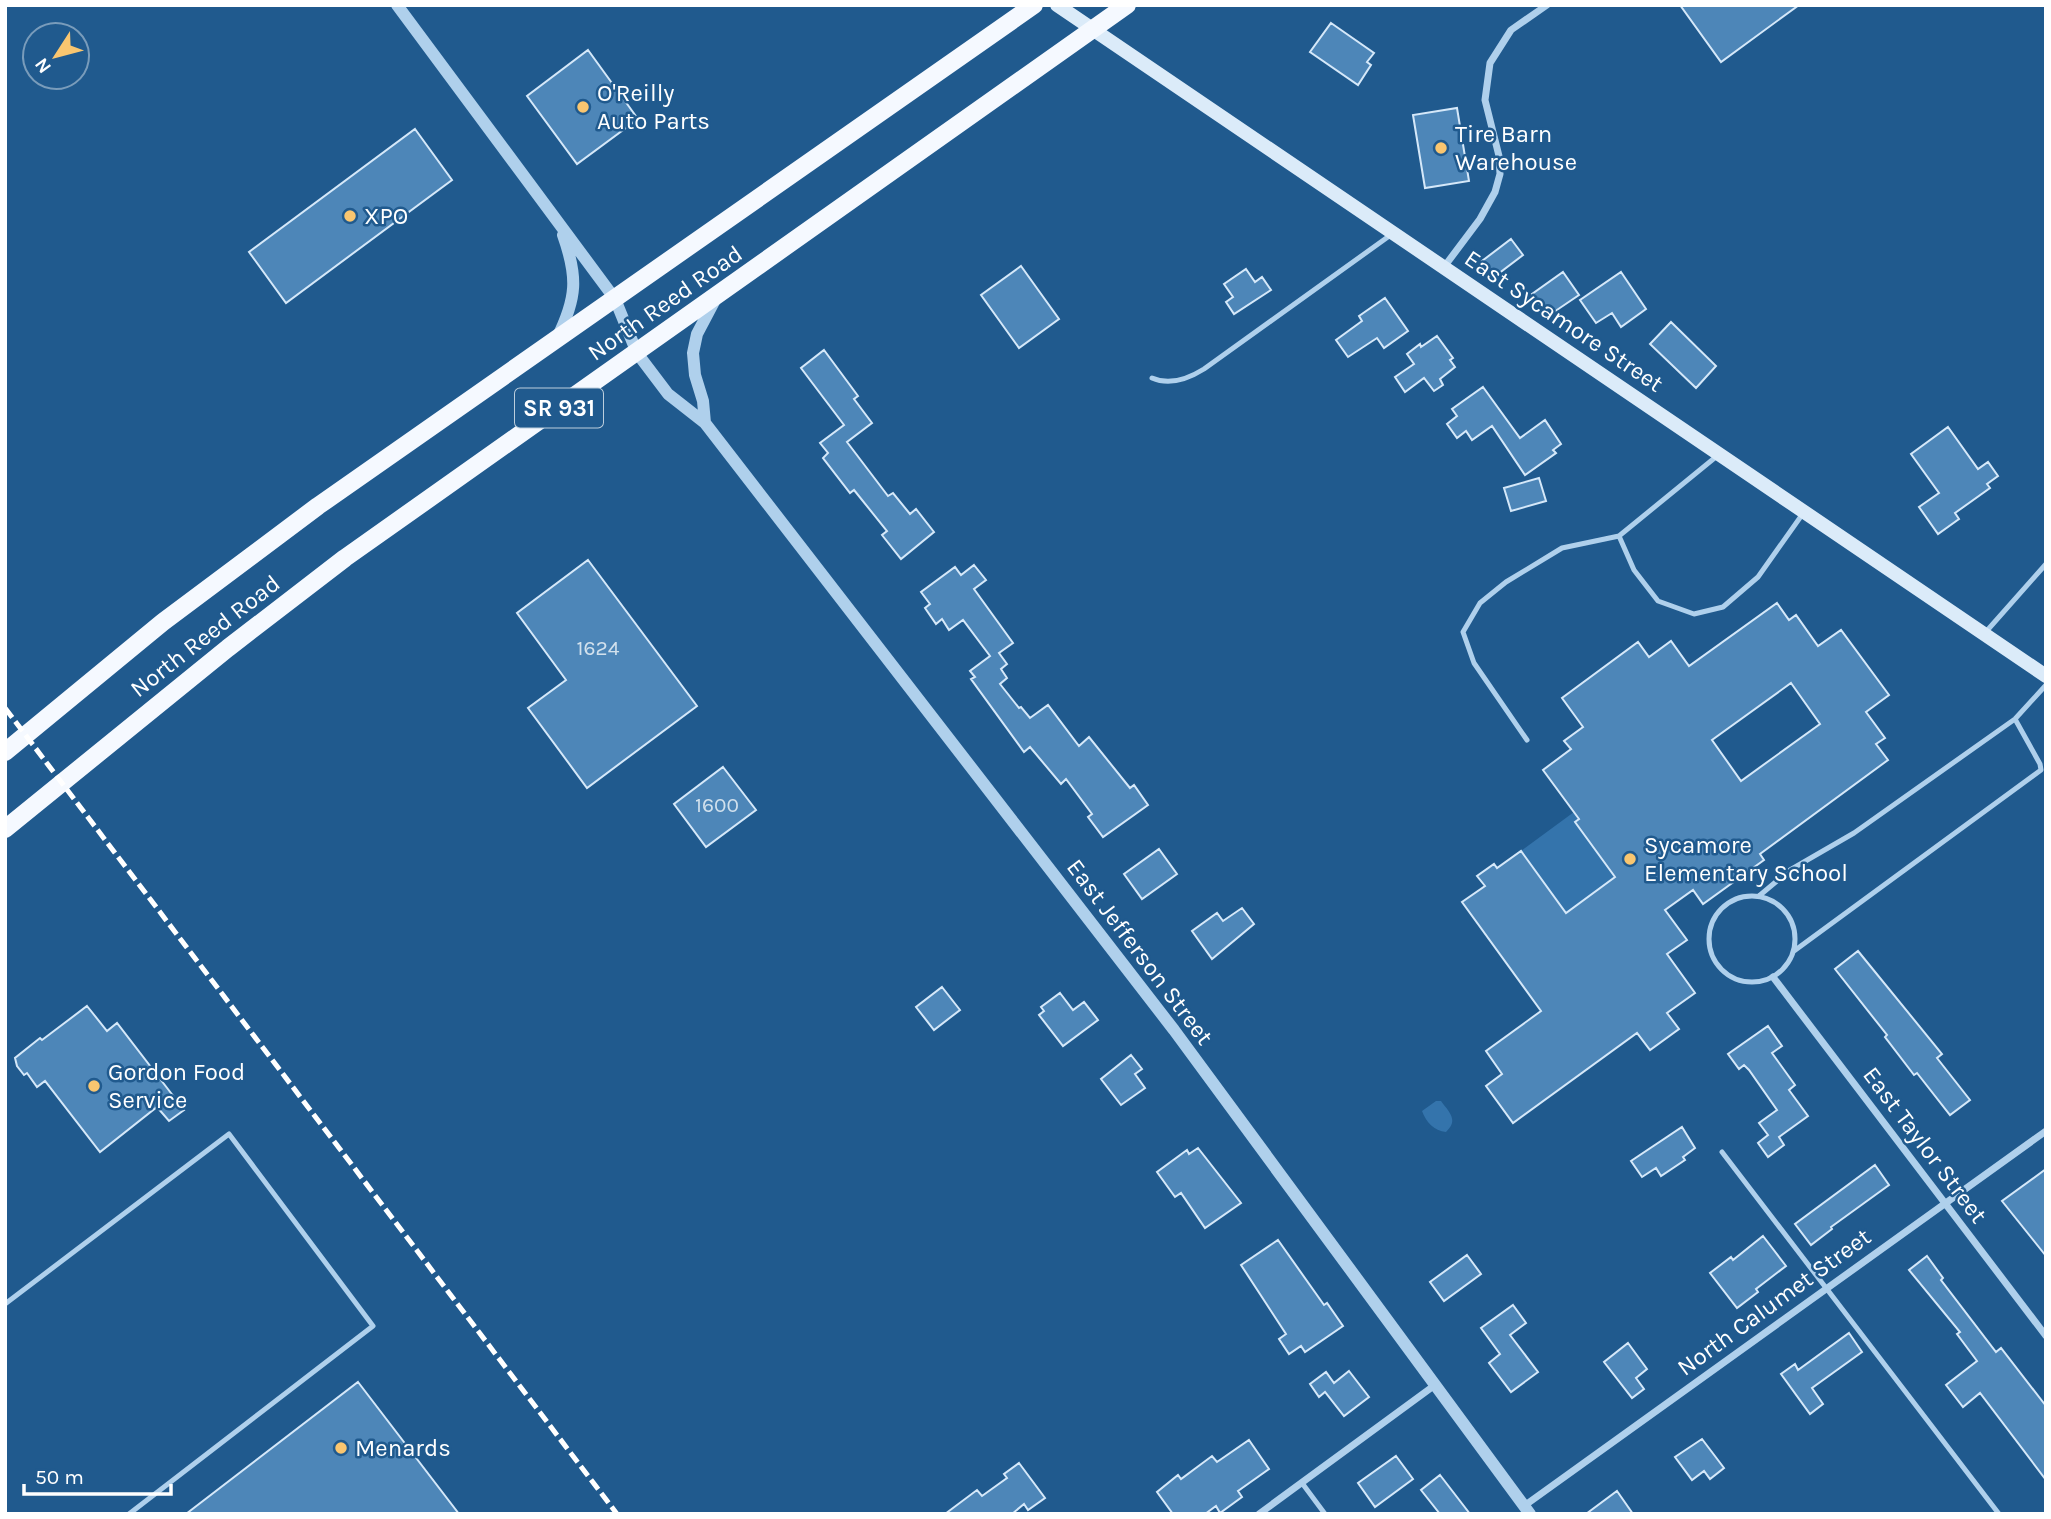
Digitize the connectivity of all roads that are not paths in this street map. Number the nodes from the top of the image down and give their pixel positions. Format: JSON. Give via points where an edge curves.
{"nodes":[{"id":1,"x":397,"y":5,"type":"edge"},
{"id":2,"x":1034,"y":5,"type":"edge"},
{"id":3,"x":1057,"y":5,"type":"edge"},
{"id":4,"x":1127,"y":5,"type":"edge"},
{"id":5,"x":1547,"y":5,"type":"edge"},
{"id":6,"x":1093,"y":29,"type":"junction"},
{"id":7,"x":559,"y":221,"type":"junction"},
{"id":8,"x":1393,"y":233,"type":"junction"},
{"id":9,"x":1444,"y":267,"type":"junction"},
{"id":10,"x":716,"y":298,"type":"junction"},
{"id":11,"x":615,"y":299,"type":"junction"},
{"id":12,"x":555,"y":341,"type":"junction"},
{"id":13,"x":638,"y":353,"type":"junction"},
{"id":14,"x":1152,"y":378,"type":"dead end"},
{"id":15,"x":705,"y":423,"type":"junction"},
{"id":16,"x":1720,"y":454,"type":"junction"},
{"id":17,"x":1804,"y":512,"type":"junction"},
{"id":18,"x":1619,"y":536,"type":"junction"},
{"id":19,"x":2046,"y":564,"type":"edge"},
{"id":20,"x":1984,"y":634,"type":"junction"},
{"id":21,"x":2046,"y":676,"type":"edge"},
{"id":22,"x":2046,"y":685,"type":"edge"},
{"id":23,"x":2015,"y":719,"type":"junction"},
{"id":24,"x":1527,"y":740,"type":"dead end"},
{"id":25,"x":5,"y":752,"type":"edge"},
{"id":26,"x":5,"y":829,"type":"edge"},
{"id":27,"x":1759,"y":896,"type":"junction"},
{"id":28,"x":1794,"y":951,"type":"junction"},
{"id":29,"x":1773,"y":977,"type":"junction"},
{"id":30,"x":2046,"y":1131,"type":"edge"},
{"id":31,"x":1722,"y":1152,"type":"dead end"},
{"id":32,"x":1945,"y":1203,"type":"junction"},
{"id":33,"x":1826,"y":1289,"type":"junction"},
{"id":34,"x":5,"y":1304,"type":"edge"},
{"id":35,"x":2046,"y":1336,"type":"edge"},
{"id":36,"x":1435,"y":1385,"type":"junction"},
{"id":37,"x":1302,"y":1483,"type":"junction"},
{"id":38,"x":1527,"y":1510,"type":"edge"},
{"id":39,"x":129,"y":1514,"type":"edge"},
{"id":40,"x":1259,"y":1514,"type":"edge"},
{"id":41,"x":1325,"y":1514,"type":"edge"},
{"id":42,"x":1999,"y":1514,"type":"edge"}],
"edges":[{"from":1,"to":7,"type":"street","name":"East Jefferson Street"},
{"from":2,"to":11,"type":"main road","name":"North Reed Road","number":"SR 931"},
{"from":3,"to":6,"type":"main road","name":"East Sycamore Street"},
{"from":4,"to":6,"type":"main road","name":"North Reed Road","number":"SR 931"},
{"from":5,"to":9,"type":"street","via":[[1511,30],[1490,62],[1485,100],[1499,156],[1495,192]]},
{"from":6,"to":8,"type":"main road","name":"East Sycamore Street"},
{"from":6,"to":10,"type":"main road","name":"North Reed Road","number":"SR 931"},
{"from":7,"to":11,"type":"street","name":"East Jefferson Street"},
{"from":7,"to":12,"type":"street","name":"East Jefferson Street","via":[[574,281],[573,300]]},
{"from":8,"to":9,"type":"main road","name":"East Sycamore Street"},
{"from":8,"to":14,"type":"lane","via":[[1204,369],[1174,381]]},
{"from":9,"to":16,"type":"main road","name":"East Sycamore Street"},
{"from":10,"to":13,"type":"main road","name":"North Reed Road","number":"SR 931"},
{"from":10,"to":15,"type":"street","name":"East Jefferson Street","via":[[692,353]]},
{"from":11,"to":12,"type":"main road","name":"North Reed Road","number":"SR 931"},
{"from":11,"to":13,"type":"street","name":"East Jefferson Street"},
{"from":12,"to":25,"type":"main road","name":"North Reed Road","number":"SR 931","via":[[318,506],[163,622]]},
{"from":13,"to":15,"type":"street","name":"East Jefferson Street","via":[[668,394]]},
{"from":13,"to":26,"type":"main road","name":"North Reed Road","number":"SR 931","via":[[345,558]]},
{"from":15,"to":36,"type":"street","name":"East Jefferson Street","via":[[1174,1030]]},
{"from":16,"to":17,"type":"main road","name":"East Sycamore Street"},
{"from":16,"to":18,"type":"lane"},
{"from":17,"to":18,"type":"lane","via":[[1758,577],[1723,607],[1694,614],[1658,601],[1634,570]]},
{"from":17,"to":20,"type":"main road","name":"East Sycamore Street"},
{"from":18,"to":24,"type":"lane","via":[[1562,548],[1506,582],[1480,603],[1463,632],[1474,663]]},
{"from":19,"to":20,"type":"lane"},
{"from":20,"to":21,"type":"main road","name":"East Sycamore Street"},
{"from":22,"to":23,"type":"lane"},
{"from":23,"to":27,"type":"lane","via":[[1854,833],[1790,870]]},
{"from":23,"to":28,"type":"lane","via":[[2040,769]]},
{"from":27,"to":28,"type":"lane","via":[[1784,909],[1796,936]]},
{"from":27,"to":29,"type":"lane","via":[[1730,901],[1718,911],[1711,924],[1710,946],[1719,966],[1730,976],[1759,982]]},
{"from":28,"to":29,"type":"lane"},
{"from":29,"to":32,"type":"street","name":"East Taylor Street"},
{"from":30,"to":32,"type":"street","name":"North Calumet Street"},
{"from":31,"to":33,"type":"lane"},
{"from":32,"to":33,"type":"street","name":"North Calumet Street"},
{"from":32,"to":35,"type":"street","name":"East Taylor Street"},
{"from":33,"to":38,"type":"street","name":"North Calumet Street"},
{"from":33,"to":42,"type":"lane"},
{"from":34,"to":39,"type":"lane","via":[[229,1134],[373,1326]]},
{"from":36,"to":37,"type":"street"},
{"from":36,"to":38,"type":"street","name":"East Jefferson Street"},
{"from":37,"to":40,"type":"street"},
{"from":37,"to":41,"type":"lane"}]}
